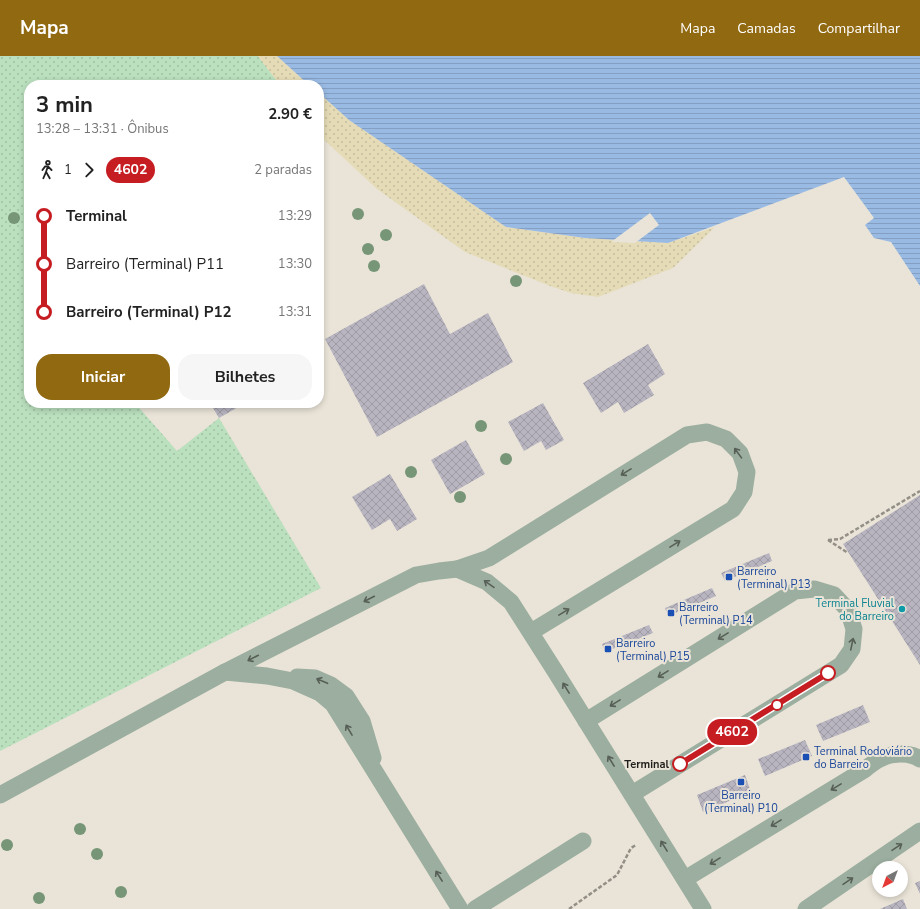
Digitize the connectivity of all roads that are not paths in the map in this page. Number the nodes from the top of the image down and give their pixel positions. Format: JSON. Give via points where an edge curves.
{"nodes":[{"id":1,"x":457,"y":569,"type":"junction"},
{"id":2,"x":531,"y":632,"type":"junction"},
{"id":3,"x":225,"y":672,"type":"junction"},
{"id":4,"x":586,"y":721,"type":"junction"},
{"id":5,"x":920,"y":759,"type":"edge"},
{"id":6,"x":632,"y":794,"type":"junction"},
{"id":7,"x":0,"y":795,"type":"edge"},
{"id":8,"x":920,"y":831,"type":"edge"},
{"id":9,"x":583,"y":841,"type":"dead end"},
{"id":10,"x":685,"y":879,"type":"junction"},
{"id":11,"x":460,"y":909,"type":"edge"},
{"id":12,"x":475,"y":909,"type":"edge"},
{"id":13,"x":703,"y":909,"type":"edge"},
{"id":14,"x":806,"y":909,"type":"edge"}],
"edges":[{"from":2,"to":1,"type":"lane","one_way":true,"via":[[511,602],[487,582]]},
{"from":2,"to":1,"type":"lane","one_way":true,"via":[[733,509],[744,492],[747,472],[740,453],[726,439],[707,432],[687,435],[489,558]]},
{"from":1,"to":3,"type":"lane","one_way":true,"via":[[416,575]]},
{"from":4,"to":2,"type":"lane","one_way":true},
{"from":3,"to":7,"type":"lane"},
{"from":11,"to":3,"type":"lane","one_way":true,"via":[[333,704],[320,694],[293,681]]},
{"from":6,"to":4,"type":"lane","one_way":true},
{"from":6,"to":4,"type":"lane","one_way":true,"via":[[841,665],[852,649],[854,629],[848,610],[834,595],[814,589],[794,591]]},
{"from":5,"to":10,"type":"lane","one_way":true,"via":[[900,753],[880,758]]},
{"from":10,"to":6,"type":"lane","one_way":true},
{"from":14,"to":8,"type":"lane","one_way":true},
{"from":9,"to":12,"type":"lane"},
{"from":10,"to":13,"type":"lane"}]}
